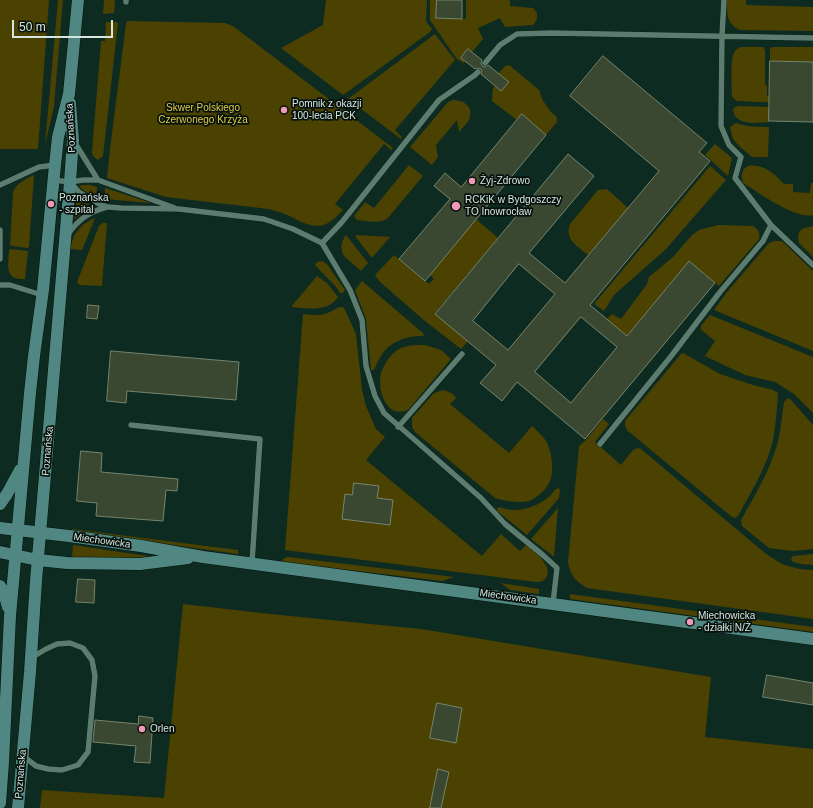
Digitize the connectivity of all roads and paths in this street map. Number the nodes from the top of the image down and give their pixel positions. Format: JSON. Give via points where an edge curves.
{"nodes":[{"id":1,"x":78,"y":0,"type":"edge"},
{"id":2,"x":724,"y":0,"type":"edge"},
{"id":3,"x":722,"y":36,"type":"junction"},
{"id":4,"x":813,"y":38,"type":"edge"},
{"id":5,"x":485,"y":63,"type":"dead end"},
{"id":6,"x":478,"y":72,"type":"dead end"},
{"id":7,"x":69,"y":94,"type":"junction"},
{"id":8,"x":73,"y":140,"type":"junction"},
{"id":9,"x":55,"y":165,"type":"junction"},
{"id":10,"x":53,"y":180,"type":"junction"},
{"id":11,"x":98,"y":180,"type":"junction"},
{"id":12,"x":70,"y":182,"type":"junction"},
{"id":13,"x":0,"y":185,"type":"edge"},
{"id":14,"x":108,"y":207,"type":"junction"},
{"id":15,"x":179,"y":209,"type":"junction"},
{"id":16,"x":771,"y":225,"type":"junction"},
{"id":17,"x":0,"y":230,"type":"edge"},
{"id":18,"x":66,"y":237,"type":"junction"},
{"id":19,"x":322,"y":244,"type":"junction"},
{"id":20,"x":0,"y":259,"type":"edge"},
{"id":21,"x":813,"y":265,"type":"edge"},
{"id":22,"x":0,"y":285,"type":"edge"},
{"id":23,"x":43,"y":295,"type":"junction"},
{"id":24,"x":462,"y":354,"type":"dead end"},
{"id":25,"x":131,"y":425,"type":"dead end"},
{"id":26,"x":398,"y":427,"type":"junction"},
{"id":27,"x":600,"y":444,"type":"dead end"},
{"id":28,"x":23,"y":464,"type":"junction"},
{"id":29,"x":0,"y":504,"type":"edge"},
{"id":30,"x":0,"y":528,"type":"edge"},
{"id":31,"x":17,"y":531,"type":"junction"},
{"id":32,"x":41,"y":532,"type":"junction"},
{"id":33,"x":0,"y":552,"type":"edge"},
{"id":34,"x":15,"y":555,"type":"junction"},
{"id":35,"x":203,"y":557,"type":"junction"},
{"id":36,"x":38,"y":560,"type":"junction"},
{"id":37,"x":252,"y":563,"type":"junction"},
{"id":38,"x":0,"y":586,"type":"edge"},
{"id":39,"x":552,"y":603,"type":"junction"},
{"id":40,"x":10,"y":616,"type":"junction"},
{"id":41,"x":813,"y":639,"type":"edge"},
{"id":42,"x":31,"y":658,"type":"junction"},
{"id":43,"x":23,"y":756,"type":"junction"},
{"id":44,"x":0,"y":803,"type":"edge"},
{"id":45,"x":18,"y":808,"type":"edge"}],
"edges":[{"from":1,"to":7,"type":"main road","name":"Poznańska"},
{"from":2,"to":3,"type":"lane"},
{"from":3,"to":4,"type":"lane"},
{"from":3,"to":5,"type":"lane","via":[[517,34],[500,45]]},
{"from":3,"to":16,"type":"lane","via":[[721,126],[729,145],[741,157],[734,178]]},
{"from":6,"to":19,"type":"lane","via":[[439,100]]},
{"from":7,"to":8,"type":"main road","name":"Poznańska"},
{"from":7,"to":9,"type":"main road","name":"Poznańska","via":[[58,137]]},
{"from":8,"to":11,"type":"lane"},
{"from":8,"to":12,"type":"main road","name":"Poznańska"},
{"from":9,"to":10,"type":"main road","name":"Poznańska"},
{"from":9,"to":13,"type":"lane","via":[[39,167]]},
{"from":10,"to":12,"type":"lane"},
{"from":10,"to":23,"type":"main road","name":"Poznańska"},
{"from":11,"to":12,"type":"lane"},
{"from":11,"to":15,"type":"lane"},
{"from":12,"to":14,"type":"lane","via":[[79,192]]},
{"from":12,"to":18,"type":"main road","name":"Poznańska"},
{"from":14,"to":15,"type":"lane"},
{"from":14,"to":18,"type":"lane","via":[[86,215],[75,224]]},
{"from":15,"to":19,"type":"lane","via":[[264,219],[293,229]]},
{"from":16,"to":21,"type":"lane"},
{"from":16,"to":27,"type":"lane","via":[[763,241]]},
{"from":17,"to":20,"type":"lane"},
{"from":18,"to":32,"type":"main road","name":"Poznańska"},
{"from":19,"to":26,"type":"lane","via":[[350,290],[362,320],[366,366],[375,396],[384,413]]},
{"from":22,"to":23,"type":"lane","via":[[10,285]]},
{"from":23,"to":28,"type":"main road","name":"Poznańska"},
{"from":24,"to":26,"type":"lane"},
{"from":25,"to":37,"type":"lane","via":[[260,439]]},
{"from":26,"to":39,"type":"lane","via":[[557,568]]},
{"from":28,"to":29,"type":"main road"},
{"from":28,"to":31,"type":"main road","name":"Poznańska"},
{"from":30,"to":31,"type":"main road","name":"Miechowicka"},
{"from":31,"to":32,"type":"main road","name":"Miechowicka"},
{"from":31,"to":34,"type":"main road","name":"Poznańska"},
{"from":32,"to":35,"type":"main road","name":"Miechowicka"},
{"from":32,"to":36,"type":"main road","name":"Poznańska"},
{"from":33,"to":34,"type":"main road","name":"Miechowicka"},
{"from":34,"to":36,"type":"main road","name":"Miechowicka"},
{"from":34,"to":40,"type":"main road","name":"Poznańska"},
{"from":35,"to":36,"type":"main road","name":"Miechowicka","via":[[140,564]]},
{"from":35,"to":37,"type":"main road","name":"Miechowicka"},
{"from":36,"to":42,"type":"main road","name":"Poznańska"},
{"from":37,"to":39,"type":"main road","name":"Miechowicka"},
{"from":38,"to":40,"type":"main road"},
{"from":39,"to":41,"type":"main road","name":"Miechowicka"},
{"from":40,"to":44,"type":"main road","name":"Poznańska"},
{"from":42,"to":43,"type":"main road","name":"Poznańska"},
{"from":42,"to":43,"type":"lane","via":[[46,648],[70,643],[83,648],[92,660],[95,676],[88,752],[78,765],[62,770],[48,769],[36,766]]},
{"from":43,"to":45,"type":"main road","name":"Poznańska"}]}
